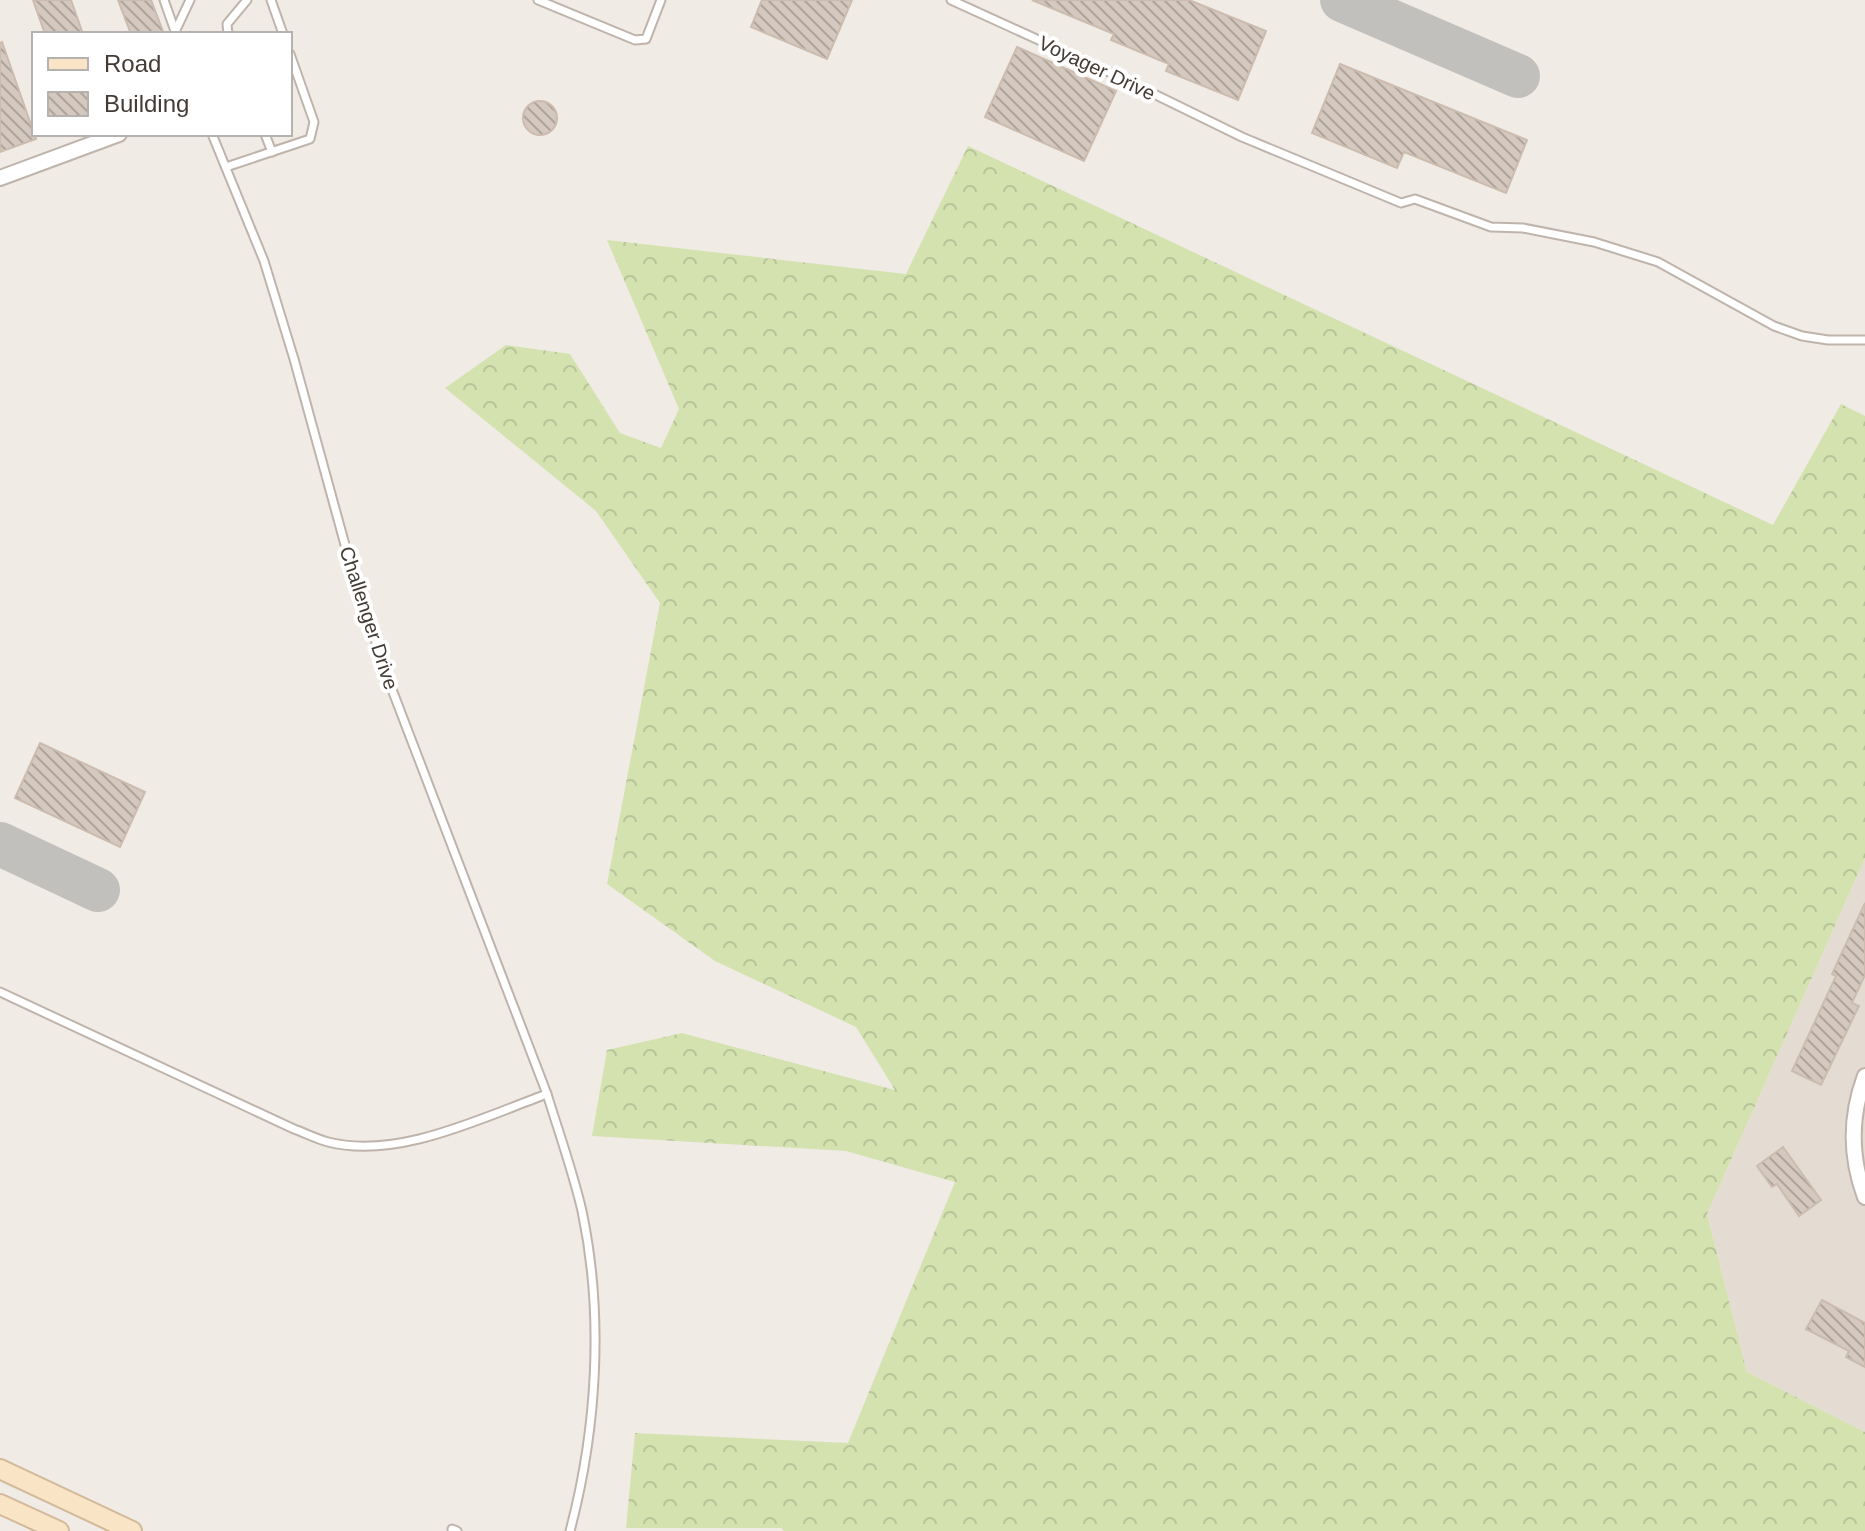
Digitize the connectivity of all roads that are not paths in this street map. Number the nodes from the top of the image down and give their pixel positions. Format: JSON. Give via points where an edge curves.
{"nodes":[{"id":1,"x":164,"y":0,"type":"edge"},
{"id":2,"x":190,"y":0,"type":"edge"},
{"id":3,"x":247,"y":0,"type":"edge"},
{"id":4,"x":271,"y":0,"type":"edge"},
{"id":5,"x":538,"y":0,"type":"edge"},
{"id":6,"x":661,"y":0,"type":"edge"},
{"id":7,"x":951,"y":0,"type":"edge"},
{"id":8,"x":176,"y":32,"type":"edge"},
{"id":9,"x":176,"y":32,"type":"edge"},
{"id":10,"x":228,"y":32,"type":"edge"},
{"id":11,"x":282,"y":32,"type":"edge"},
{"id":12,"x":292,"y":60,"type":"edge"},
{"id":13,"x":114,"y":136,"type":"edge"},
{"id":14,"x":213,"y":136,"type":"edge"},
{"id":15,"x":266,"y":136,"type":"edge"},
{"id":16,"x":272,"y":152,"type":"junction"},
{"id":17,"x":226,"y":167,"type":"junction"},
{"id":18,"x":0,"y":178,"type":"edge"},
{"id":19,"x":1865,"y":340,"type":"edge"},
{"id":20,"x":0,"y":992,"type":"edge"},
{"id":21,"x":1865,"y":1076,"type":"edge"},
{"id":22,"x":547,"y":1094,"type":"junction"},
{"id":23,"x":1865,"y":1197,"type":"edge"},
{"id":24,"x":0,"y":1469,"type":"edge"},
{"id":25,"x":0,"y":1504,"type":"edge"},
{"id":26,"x":59,"y":1531,"type":"edge"},
{"id":27,"x":132,"y":1531,"type":"edge"},
{"id":28,"x":570,"y":1531,"type":"edge"}],
"edges":[{"from":1,"to":8,"type":"lane"},
{"from":2,"to":9,"type":"lane"},
{"from":3,"to":10,"type":"lane","via":[[227,24]]},
{"from":4,"to":11,"type":"lane"},
{"from":5,"to":6,"type":"lane","via":[[635,40],[646,39]]},
{"from":7,"to":19,"type":"lane","name":"Voyager Drive","via":[[1242,137],[1401,203],[1415,199],[1491,227],[1594,242],[1658,262],[1774,326],[1802,336]]},
{"from":12,"to":16,"type":"lane","via":[[314,131],[310,139]]},
{"from":13,"to":18,"type":"street"},
{"from":14,"to":17,"type":"lane","name":"Challenger Drive"},
{"from":15,"to":16,"type":"lane"},
{"from":16,"to":17,"type":"lane"},
{"from":17,"to":22,"type":"lane","name":"Challenger Drive","via":[[264,261],[388,679]]},
{"from":20,"to":22,"type":"lane","via":[[330,1143],[416,1140]]},
{"from":21,"to":23,"type":"street","via":[[1857,1097],[1854,1156]]},
{"from":22,"to":28,"type":"lane","name":"Challenger Drive","via":[[582,1211],[593,1322],[593,1394]]},
{"from":24,"to":27,"type":"main road"},
{"from":25,"to":26,"type":"main road"}]}
